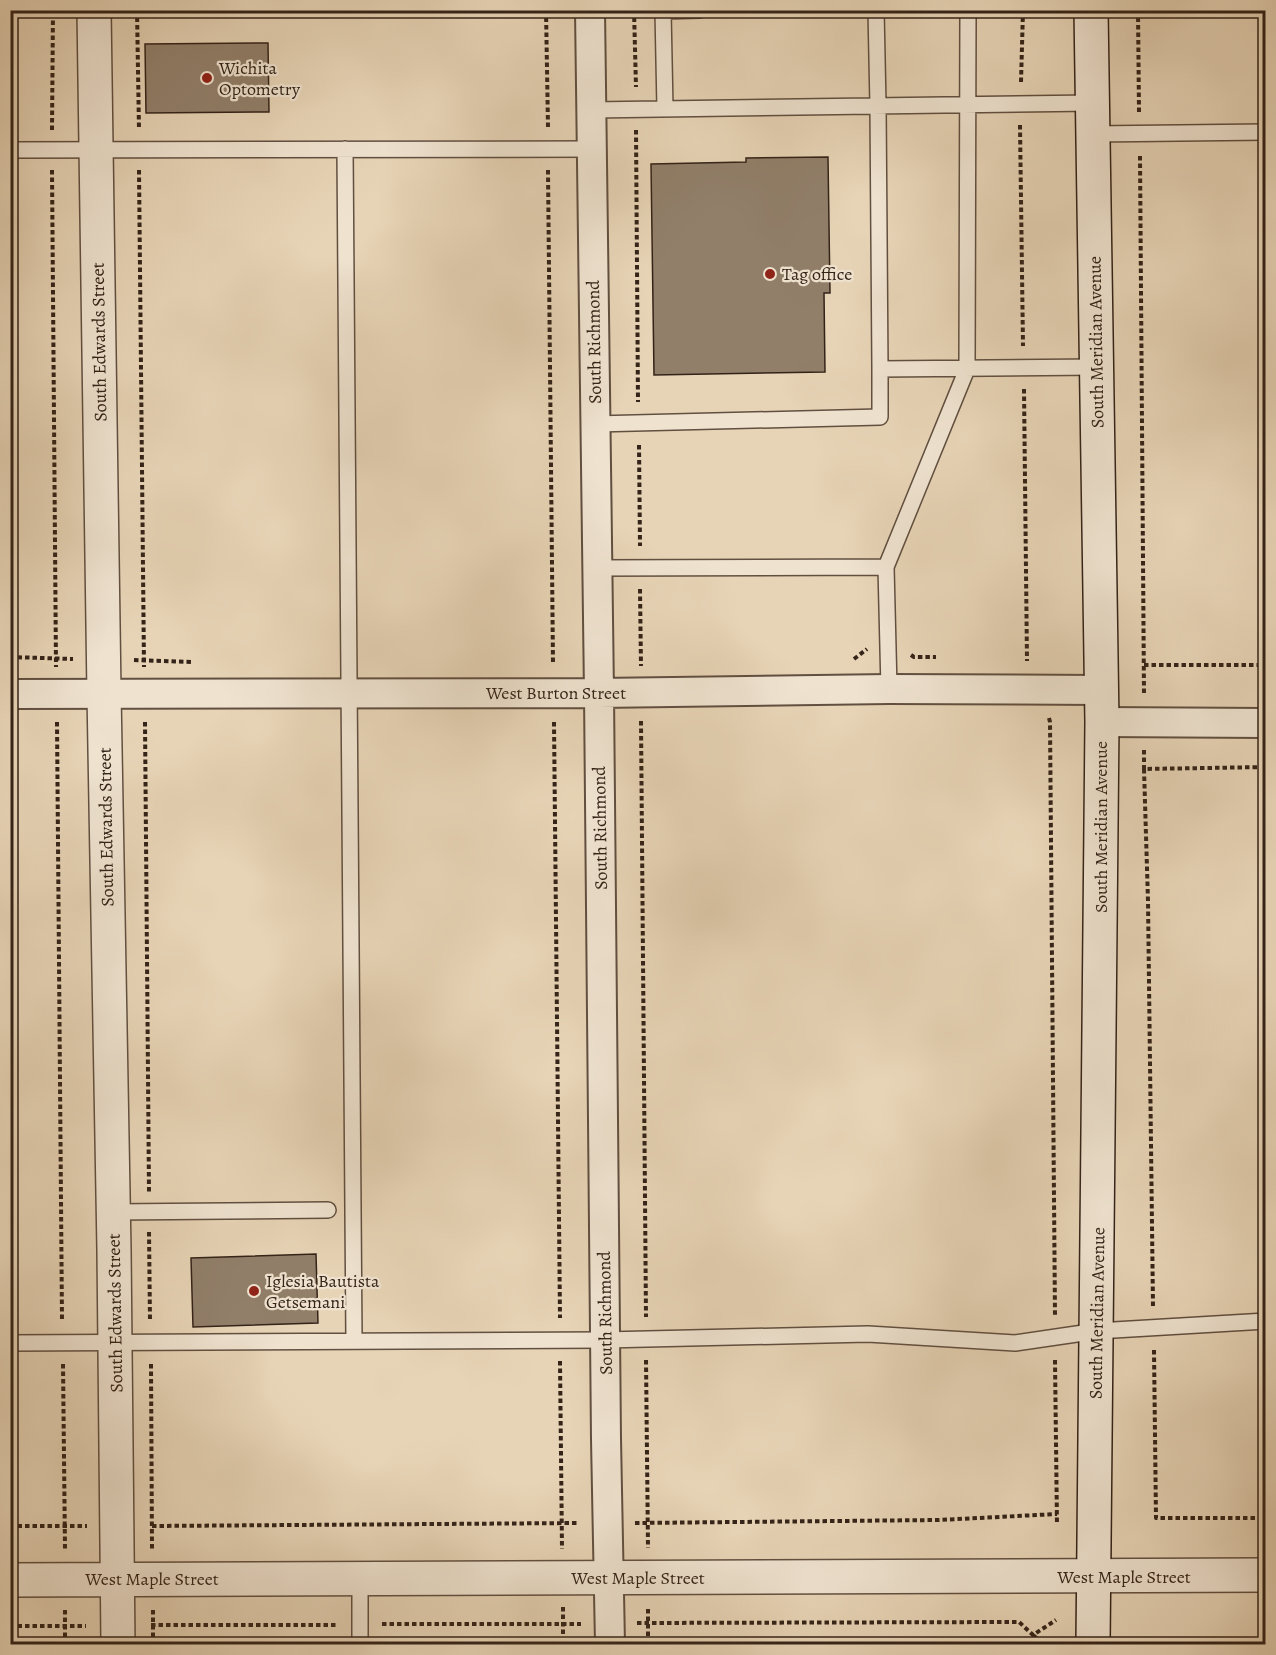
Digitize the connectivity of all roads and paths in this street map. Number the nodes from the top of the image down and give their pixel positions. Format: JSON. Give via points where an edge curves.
{"nodes":[{"id":1,"x":52,"y":10,"type":"edge"},
{"id":2,"x":94,"y":10,"type":"edge"},
{"id":3,"x":137,"y":10,"type":"edge"},
{"id":4,"x":546,"y":10,"type":"edge"},
{"id":5,"x":590,"y":10,"type":"edge"},
{"id":6,"x":634,"y":10,"type":"edge"},
{"id":7,"x":700,"y":10,"type":"edge"},
{"id":8,"x":876,"y":10,"type":"edge"},
{"id":9,"x":968,"y":10,"type":"edge"},
{"id":10,"x":1023,"y":10,"type":"edge"},
{"id":11,"x":1091,"y":10,"type":"edge"},
{"id":12,"x":1138,"y":10,"type":"edge"},
{"id":13,"x":1020,"y":104,"type":"junction"},
{"id":14,"x":969,"y":105,"type":"junction"},
{"id":15,"x":879,"y":106,"type":"junction"},
{"id":16,"x":636,"y":109,"type":"junction"},
{"id":17,"x":665,"y":109,"type":"junction"},
{"id":18,"x":591,"y":110,"type":"junction"},
{"id":19,"x":1093,"y":118,"type":"junction"},
{"id":20,"x":1266,"y":132,"type":"edge"},
{"id":21,"x":1139,"y":133,"type":"junction"},
{"id":22,"x":97,"y":149,"type":"junction"},
{"id":23,"x":139,"y":149,"type":"junction"},
{"id":24,"x":345,"y":149,"type":"junction"},
{"id":25,"x":548,"y":149,"type":"junction"},
{"id":26,"x":592,"y":149,"type":"junction"},
{"id":27,"x":10,"y":150,"type":"edge"},
{"id":28,"x":52,"y":150,"type":"junction"},
{"id":29,"x":1097,"y":367,"type":"junction"},
{"id":30,"x":1023,"y":368,"type":"junction"},
{"id":31,"x":880,"y":369,"type":"junction"},
{"id":32,"x":967,"y":369,"type":"junction"},
{"id":33,"x":639,"y":423,"type":"junction"},
{"id":34,"x":595,"y":424,"type":"junction"},
{"id":35,"x":886,"y":567,"type":"junction"},
{"id":36,"x":597,"y":568,"type":"junction"},
{"id":37,"x":640,"y":568,"type":"junction"},
{"id":38,"x":888,"y":647,"type":"junction"},
{"id":39,"x":10,"y":657,"type":"edge"},
{"id":40,"x":936,"y":657,"type":"dead end"},
{"id":41,"x":56,"y":659,"type":"junction"},
{"id":42,"x":843,"y":659,"type":"dead end"},
{"id":43,"x":103,"y":660,"type":"junction"},
{"id":44,"x":144,"y":661,"type":"junction"},
{"id":45,"x":200,"y":662,"type":"dead end"},
{"id":46,"x":640,"y":662,"type":"junction"},
{"id":47,"x":652,"y":662,"type":"dead end"},
{"id":48,"x":1266,"y":665,"type":"edge"},
{"id":49,"x":1144,"y":666,"type":"junction"},
{"id":50,"x":889,"y":689,"type":"junction"},
{"id":51,"x":1038,"y":690,"type":"junction"},
{"id":52,"x":641,"y":692,"type":"junction"},
{"id":53,"x":104,"y":693,"type":"junction"},
{"id":54,"x":144,"y":693,"type":"junction"},
{"id":55,"x":350,"y":693,"type":"junction"},
{"id":56,"x":554,"y":693,"type":"junction"},
{"id":57,"x":599,"y":693,"type":"junction"},
{"id":58,"x":10,"y":694,"type":"edge"},
{"id":59,"x":56,"y":694,"type":"junction"},
{"id":60,"x":1102,"y":706,"type":"junction"},
{"id":61,"x":1144,"y":722,"type":"junction"},
{"id":62,"x":1266,"y":723,"type":"edge"},
{"id":63,"x":1266,"y":767,"type":"edge"},
{"id":64,"x":1144,"y":769,"type":"junction"},
{"id":65,"x":328,"y":1210,"type":"dead end"},
{"id":66,"x":114,"y":1212,"type":"junction"},
{"id":67,"x":149,"y":1212,"type":"junction"},
{"id":68,"x":1266,"y":1321,"type":"edge"},
{"id":69,"x":1153,"y":1328,"type":"junction"},
{"id":70,"x":1097,"y":1331,"type":"junction"},
{"id":71,"x":1055,"y":1337,"type":"junction"},
{"id":72,"x":646,"y":1339,"type":"junction"},
{"id":73,"x":560,"y":1340,"type":"junction"},
{"id":74,"x":605,"y":1340,"type":"junction"},
{"id":75,"x":354,"y":1341,"type":"junction"},
{"id":76,"x":62,"y":1342,"type":"junction"},
{"id":77,"x":115,"y":1342,"type":"junction"},
{"id":78,"x":151,"y":1342,"type":"junction"},
{"id":79,"x":10,"y":1343,"type":"edge"},
{"id":80,"x":1057,"y":1514,"type":"junction"},
{"id":81,"x":1266,"y":1518,"type":"edge"},
{"id":82,"x":562,"y":1523,"type":"junction"},
{"id":83,"x":608,"y":1523,"type":"junction"},
{"id":84,"x":648,"y":1523,"type":"junction"},
{"id":85,"x":1057,"y":1525,"type":"dead end"},
{"id":86,"x":10,"y":1526,"type":"edge"},
{"id":87,"x":64,"y":1526,"type":"junction"},
{"id":88,"x":117,"y":1526,"type":"junction"},
{"id":89,"x":152,"y":1526,"type":"junction"},
{"id":90,"x":1266,"y":1575,"type":"edge"},
{"id":91,"x":1094,"y":1577,"type":"junction"},
{"id":92,"x":562,"y":1578,"type":"junction"},
{"id":93,"x":609,"y":1578,"type":"junction"},
{"id":94,"x":648,"y":1578,"type":"junction"},
{"id":95,"x":360,"y":1579,"type":"junction"},
{"id":96,"x":10,"y":1580,"type":"edge"},
{"id":97,"x":65,"y":1580,"type":"junction"},
{"id":98,"x":118,"y":1580,"type":"junction"},
{"id":99,"x":153,"y":1580,"type":"junction"},
{"id":100,"x":1056,"y":1620,"type":"dead end"},
{"id":101,"x":648,"y":1623,"type":"junction"},
{"id":102,"x":360,"y":1624,"type":"junction"},
{"id":103,"x":563,"y":1624,"type":"junction"},
{"id":104,"x":153,"y":1625,"type":"junction"},
{"id":105,"x":10,"y":1626,"type":"edge"},
{"id":106,"x":65,"y":1626,"type":"junction"},
{"id":107,"x":610,"y":1634,"type":"edge"},
{"id":108,"x":118,"y":1635,"type":"edge"},
{"id":109,"x":1033,"y":1635,"type":"junction"},
{"id":110,"x":65,"y":1644,"type":"edge"},
{"id":111,"x":153,"y":1644,"type":"edge"},
{"id":112,"x":360,"y":1644,"type":"edge"},
{"id":113,"x":563,"y":1644,"type":"edge"},
{"id":114,"x":648,"y":1644,"type":"edge"},
{"id":115,"x":1043,"y":1644,"type":"edge"},
{"id":116,"x":1093,"y":1644,"type":"edge"}],
"edges":[{"from":1,"to":28,"type":"path"},
{"from":2,"to":22,"type":"street","name":"South Edwards Street"},
{"from":3,"to":23,"type":"path"},
{"from":4,"to":25,"type":"path"},
{"from":5,"to":18,"type":"street","name":"South Richmond"},
{"from":6,"to":16,"type":"path"},
{"from":7,"to":17,"type":"lane","via":[[663,11]]},
{"from":8,"to":15,"type":"lane"},
{"from":9,"to":14,"type":"lane"},
{"from":10,"to":13,"type":"path"},
{"from":11,"to":19,"type":"street","name":"South Meridian Avenue"},
{"from":12,"to":21,"type":"path"},
{"from":13,"to":14,"type":"lane"},
{"from":13,"to":19,"type":"lane"},
{"from":13,"to":30,"type":"path"},
{"from":14,"to":15,"type":"lane"},
{"from":14,"to":32,"type":"lane"},
{"from":15,"to":17,"type":"lane"},
{"from":15,"to":31,"type":"lane"},
{"from":16,"to":17,"type":"lane"},
{"from":16,"to":18,"type":"lane"},
{"from":16,"to":33,"type":"path"},
{"from":18,"to":26,"type":"street","name":"South Richmond"},
{"from":19,"to":21,"type":"lane"},
{"from":19,"to":29,"type":"street","name":"South Meridian Avenue"},
{"from":20,"to":21,"type":"lane"},
{"from":21,"to":49,"type":"path"},
{"from":22,"to":23,"type":"lane"},
{"from":22,"to":28,"type":"lane"},
{"from":22,"to":43,"type":"street","name":"South Edwards Street"},
{"from":23,"to":24,"type":"lane"},
{"from":23,"to":44,"type":"path"},
{"from":24,"to":25,"type":"lane"},
{"from":24,"to":55,"type":"lane"},
{"from":25,"to":26,"type":"lane"},
{"from":25,"to":56,"type":"path"},
{"from":26,"to":34,"type":"street","name":"South Richmond"},
{"from":27,"to":28,"type":"lane"},
{"from":28,"to":41,"type":"path"},
{"from":29,"to":30,"type":"lane"},
{"from":29,"to":60,"type":"street","name":"South Meridian Avenue"},
{"from":30,"to":32,"type":"lane"},
{"from":30,"to":51,"type":"path","via":[[1027,661]]},
{"from":31,"to":32,"type":"lane"},
{"from":31,"to":33,"type":"lane","via":[[880,417]]},
{"from":32,"to":35,"type":"lane"},
{"from":33,"to":34,"type":"lane"},
{"from":33,"to":37,"type":"path"},
{"from":34,"to":36,"type":"street","name":"South Richmond"},
{"from":35,"to":37,"type":"lane"},
{"from":35,"to":38,"type":"lane"},
{"from":36,"to":37,"type":"lane"},
{"from":36,"to":57,"type":"street","name":"South Richmond"},
{"from":37,"to":46,"type":"path"},
{"from":38,"to":40,"type":"path","via":[[897,647],[914,657]]},
{"from":38,"to":42,"type":"path","via":[[867,648],[855,659]]},
{"from":38,"to":50,"type":"lane"},
{"from":39,"to":41,"type":"path"},
{"from":41,"to":43,"type":"path"},
{"from":41,"to":59,"type":"path"},
{"from":43,"to":44,"type":"path"},
{"from":43,"to":53,"type":"street","name":"South Edwards Street"},
{"from":44,"to":45,"type":"path"},
{"from":44,"to":54,"type":"path"},
{"from":46,"to":47,"type":"path"},
{"from":46,"to":52,"type":"path"},
{"from":48,"to":49,"type":"path"},
{"from":49,"to":61,"type":"path"},
{"from":50,"to":51,"type":"street","name":"West Burton Street"},
{"from":50,"to":52,"type":"street","name":"West Burton Street"},
{"from":51,"to":60,"type":"street","name":"West Burton Street"},
{"from":51,"to":71,"type":"path","via":[[1050,722]]},
{"from":52,"to":57,"type":"street","name":"West Burton Street"},
{"from":52,"to":72,"type":"path"},
{"from":53,"to":54,"type":"street","name":"West Burton Street"},
{"from":53,"to":59,"type":"street","name":"West Burton Street"},
{"from":53,"to":66,"type":"street","name":"South Edwards Street"},
{"from":54,"to":55,"type":"street","name":"West Burton Street"},
{"from":54,"to":67,"type":"path"},
{"from":55,"to":56,"type":"street","name":"West Burton Street"},
{"from":55,"to":75,"type":"lane"},
{"from":56,"to":57,"type":"street","name":"West Burton Street"},
{"from":56,"to":73,"type":"path"},
{"from":57,"to":74,"type":"street","name":"South Richmond"},
{"from":58,"to":59,"type":"street","name":"West Burton Street"},
{"from":59,"to":76,"type":"path"},
{"from":60,"to":61,"type":"street","name":"West Burton Street"},
{"from":60,"to":70,"type":"street","name":"South Meridian Avenue"},
{"from":61,"to":62,"type":"street","name":"West Burton Street"},
{"from":61,"to":64,"type":"path"},
{"from":63,"to":64,"type":"path"},
{"from":64,"to":69,"type":"path"},
{"from":65,"to":67,"type":"lane"},
{"from":66,"to":67,"type":"lane"},
{"from":66,"to":77,"type":"street","name":"South Edwards Street"},
{"from":67,"to":78,"type":"path"},
{"from":68,"to":69,"type":"lane"},
{"from":69,"to":70,"type":"lane"},
{"from":69,"to":81,"type":"path","via":[[1156,1518]]},
{"from":70,"to":71,"type":"lane"},
{"from":70,"to":91,"type":"street","name":"South Meridian Avenue"},
{"from":71,"to":72,"type":"lane","via":[[1015,1342],[868,1334]]},
{"from":71,"to":80,"type":"path"},
{"from":72,"to":74,"type":"lane"},
{"from":72,"to":84,"type":"path"},
{"from":73,"to":74,"type":"lane"},
{"from":73,"to":75,"type":"lane"},
{"from":73,"to":82,"type":"path"},
{"from":74,"to":83,"type":"street","name":"South Richmond"},
{"from":75,"to":78,"type":"lane"},
{"from":76,"to":77,"type":"lane"},
{"from":76,"to":79,"type":"lane"},
{"from":76,"to":87,"type":"path"},
{"from":77,"to":78,"type":"lane"},
{"from":77,"to":88,"type":"street","name":"South Edwards Street"},
{"from":78,"to":89,"type":"path"},
{"from":80,"to":84,"type":"path","via":[[938,1520]]},
{"from":80,"to":85,"type":"path"},
{"from":82,"to":83,"type":"path"},
{"from":82,"to":89,"type":"path"},
{"from":82,"to":92,"type":"path"},
{"from":83,"to":84,"type":"path"},
{"from":83,"to":93,"type":"street","name":"South Richmond"},
{"from":84,"to":94,"type":"path"},
{"from":86,"to":87,"type":"path"},
{"from":87,"to":88,"type":"path"},
{"from":87,"to":97,"type":"path"},
{"from":88,"to":89,"type":"path"},
{"from":88,"to":98,"type":"street","name":"South Edwards Street"},
{"from":89,"to":99,"type":"path"},
{"from":90,"to":91,"type":"street","name":"West Maple Street"},
{"from":91,"to":94,"type":"street","name":"West Maple Street"},
{"from":91,"to":116,"type":"street","name":"South Meridian Avenue"},
{"from":92,"to":93,"type":"street","name":"West Maple Street"},
{"from":92,"to":95,"type":"street","name":"West Maple Street"},
{"from":92,"to":103,"type":"path"},
{"from":93,"to":94,"type":"street","name":"West Maple Street"},
{"from":93,"to":107,"type":"street","name":"South Richmond"},
{"from":94,"to":101,"type":"path"},
{"from":95,"to":99,"type":"street","name":"West Maple Street"},
{"from":95,"to":102,"type":"lane"},
{"from":96,"to":97,"type":"street","name":"West Maple Street"},
{"from":97,"to":98,"type":"street","name":"West Maple Street"},
{"from":97,"to":106,"type":"path"},
{"from":98,"to":99,"type":"street","name":"West Maple Street"},
{"from":98,"to":108,"type":"street","name":"South Edwards Street"},
{"from":99,"to":104,"type":"path"},
{"from":100,"to":109,"type":"path"},
{"from":101,"to":107,"type":"path"},
{"from":101,"to":109,"type":"path","via":[[1019,1622]]},
{"from":101,"to":114,"type":"path"},
{"from":102,"to":103,"type":"path"},
{"from":102,"to":104,"type":"path"},
{"from":102,"to":112,"type":"lane"},
{"from":103,"to":107,"type":"path"},
{"from":103,"to":113,"type":"path"},
{"from":104,"to":108,"type":"path"},
{"from":104,"to":111,"type":"path"},
{"from":105,"to":106,"type":"path"},
{"from":106,"to":108,"type":"path"},
{"from":106,"to":110,"type":"path"},
{"from":109,"to":115,"type":"path"}]}
